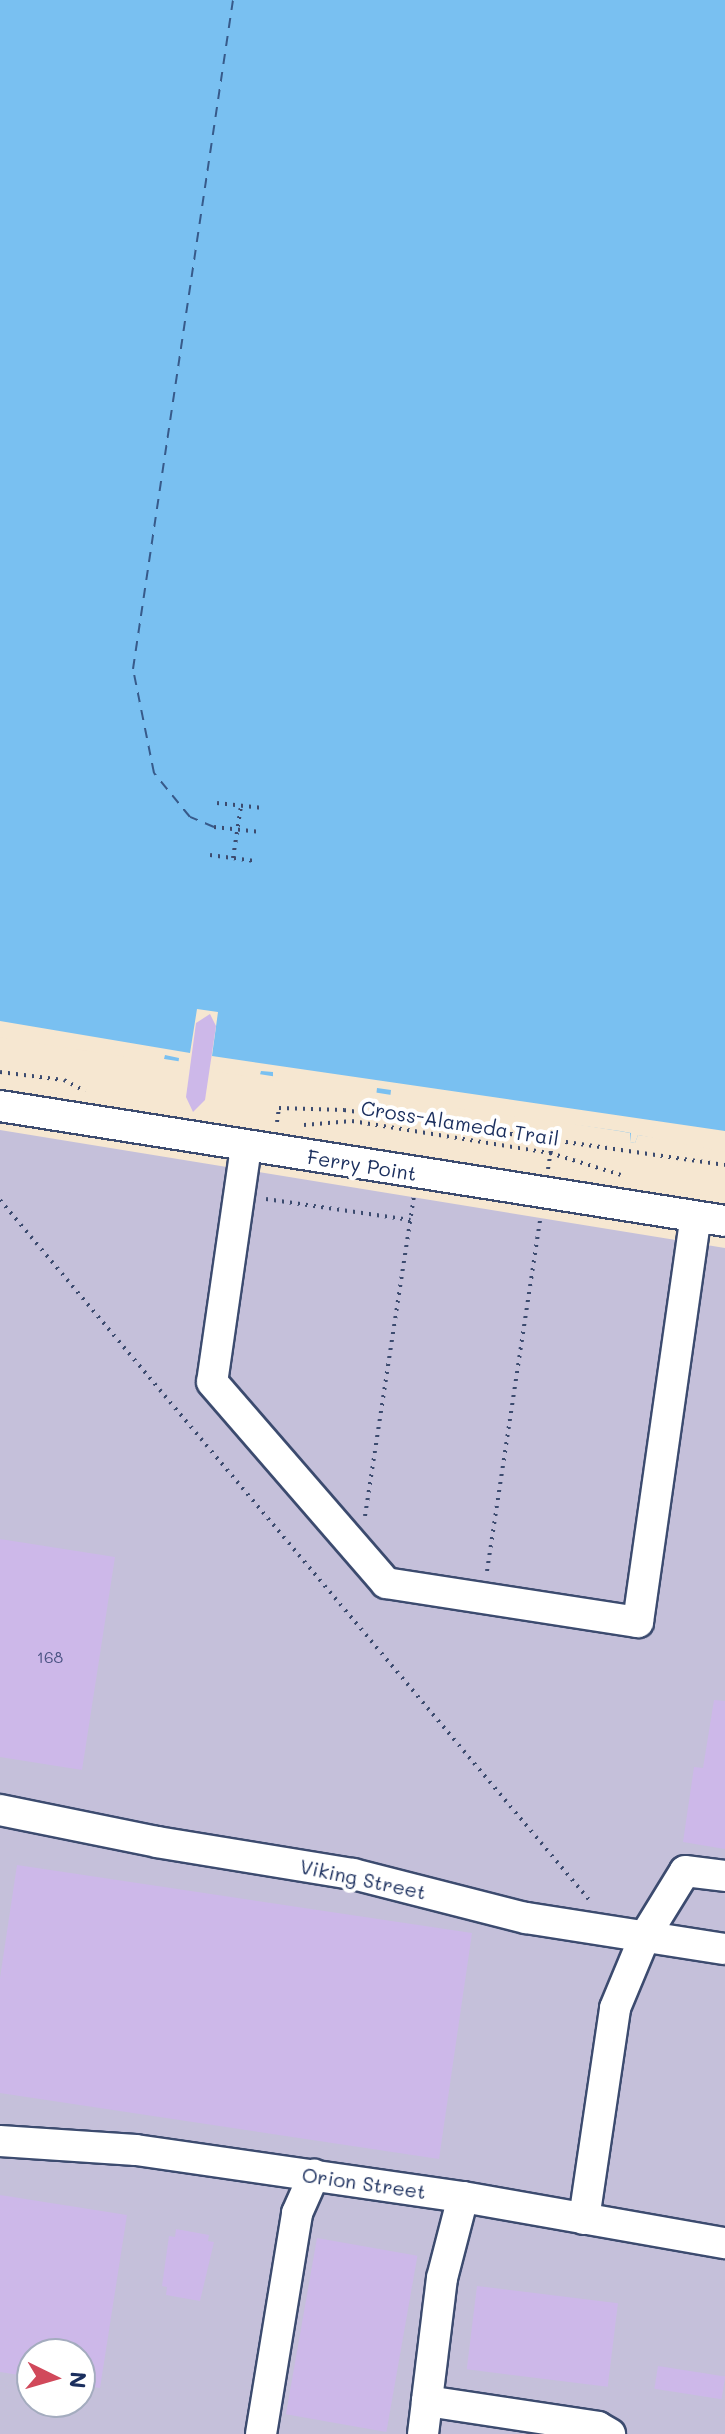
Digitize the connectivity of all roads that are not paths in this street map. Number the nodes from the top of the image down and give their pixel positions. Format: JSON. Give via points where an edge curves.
{"nodes":[{"id":1,"x":0,"y":1106,"type":"edge"},
{"id":2,"x":246,"y":1147,"type":"junction"},
{"id":3,"x":711,"y":1219,"type":"edge"},
{"id":4,"x":0,"y":1810,"type":"edge"},
{"id":5,"x":725,"y":1876,"type":"edge"},
{"id":6,"x":645,"y":1936,"type":"junction"},
{"id":7,"x":725,"y":1949,"type":"edge"},
{"id":8,"x":0,"y":2141,"type":"edge"},
{"id":9,"x":314,"y":2175,"type":"junction"},
{"id":10,"x":463,"y":2197,"type":"junction"},
{"id":11,"x":584,"y":2219,"type":"junction"},
{"id":12,"x":725,"y":2243,"type":"edge"},
{"id":13,"x":427,"y":2401,"type":"junction"},
{"id":14,"x":261,"y":2434,"type":"edge"},
{"id":15,"x":423,"y":2434,"type":"edge"},
{"id":16,"x":610,"y":2434,"type":"edge"}],
"edges":[{"from":1,"to":2,"type":"street","name":"Ferry Point"},
{"from":2,"to":3,"type":"street","name":"Ferry Point"},
{"from":2,"to":3,"type":"street","via":[[212,1382],[386,1583],[638,1622]]},
{"from":4,"to":6,"type":"street","name":"Viking Street","via":[[353,1874],[526,1918]]},
{"from":5,"to":6,"type":"street","via":[[685,1871]]},
{"from":6,"to":7,"type":"street","name":"Viking Street"},
{"from":6,"to":11,"type":"street","via":[[615,2008]]},
{"from":8,"to":9,"type":"street","name":"Orion Street","via":[[136,2150]]},
{"from":9,"to":10,"type":"street","name":"Orion Street"},
{"from":9,"to":14,"type":"street","via":[[297,2213]]},
{"from":10,"to":11,"type":"street","name":"Orion Street"},
{"from":10,"to":13,"type":"street","via":[[442,2278]]},
{"from":11,"to":12,"type":"street","name":"Orion Street"},
{"from":13,"to":15,"type":"street"},
{"from":13,"to":16,"type":"street","via":[[598,2427]]}]}
